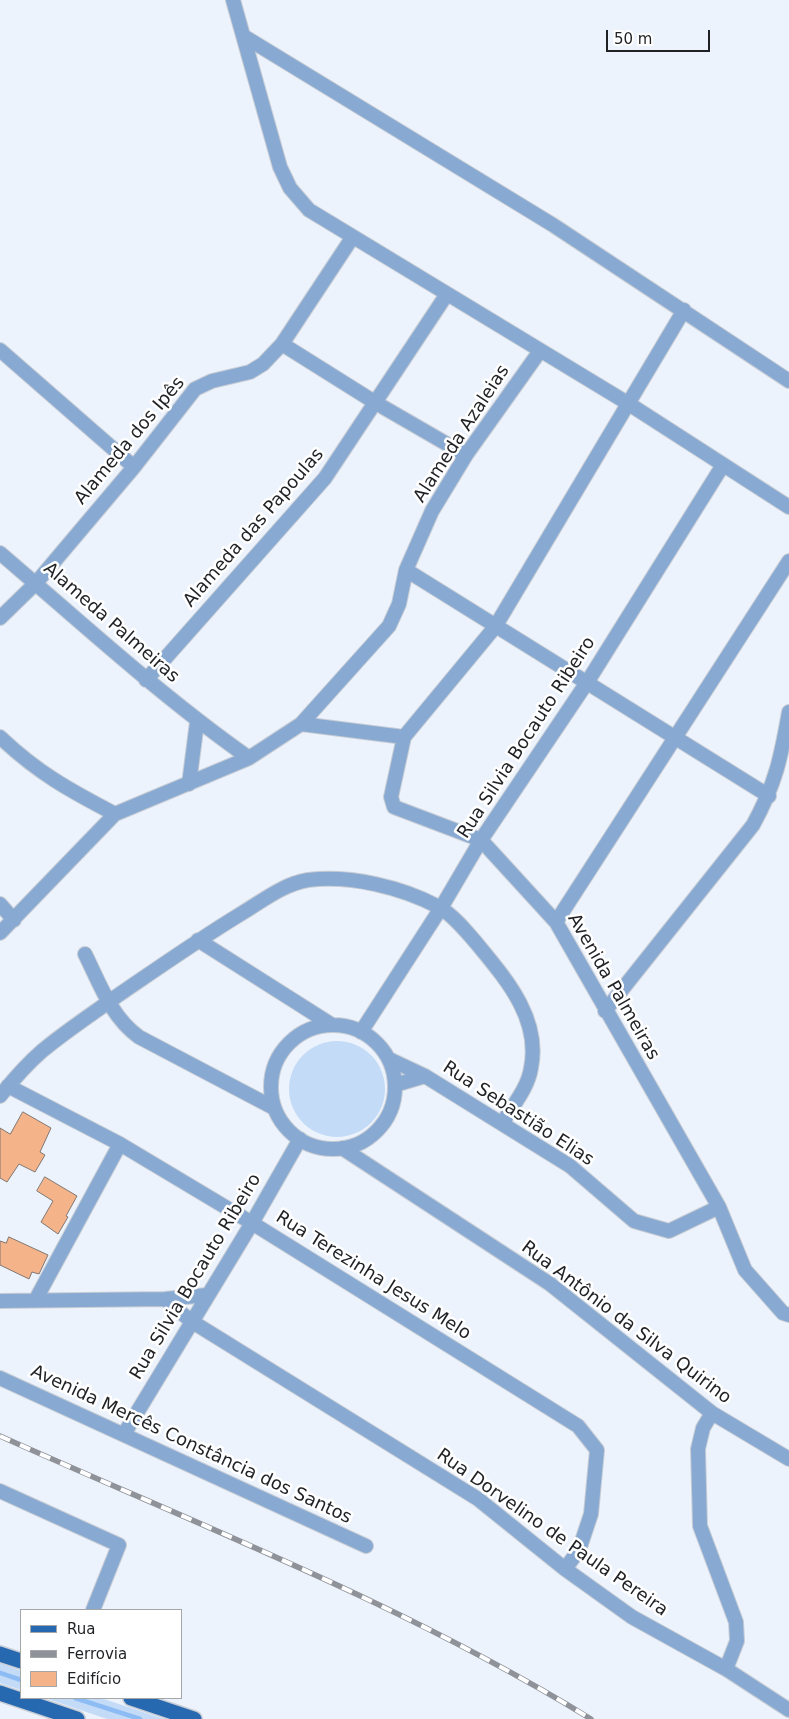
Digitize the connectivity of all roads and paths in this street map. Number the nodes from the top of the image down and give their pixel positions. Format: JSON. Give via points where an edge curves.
{"nodes":[{"id":1,"x":234,"y":0,"type":"edge"},
{"id":2,"x":245,"y":37,"type":"junction"},
{"id":3,"x":352,"y":238,"type":"junction"},
{"id":4,"x":447,"y":294,"type":"junction"},
{"id":5,"x":684,"y":310,"type":"junction"},
{"id":6,"x":282,"y":344,"type":"junction"},
{"id":7,"x":0,"y":350,"type":"edge"},
{"id":8,"x":540,"y":350,"type":"junction"},
{"id":9,"x":789,"y":381,"type":"edge"},
{"id":10,"x":376,"y":403,"type":"junction"},
{"id":11,"x":629,"y":404,"type":"junction"},
{"id":12,"x":466,"y":455,"type":"junction"},
{"id":13,"x":723,"y":465,"type":"junction"},
{"id":14,"x":134,"y":467,"type":"junction"},
{"id":15,"x":789,"y":507,"type":"edge"},
{"id":16,"x":0,"y":552,"type":"edge"},
{"id":17,"x":789,"y":561,"type":"edge"},
{"id":18,"x":406,"y":570,"type":"junction"},
{"id":19,"x":36,"y":583,"type":"junction"},
{"id":20,"x":0,"y":618,"type":"edge"},
{"id":21,"x":496,"y":627,"type":"junction"},
{"id":22,"x":146,"y":680,"type":"junction"},
{"id":23,"x":588,"y":681,"type":"junction"},
{"id":24,"x":789,"y":712,"type":"edge"},
{"id":25,"x":197,"y":722,"type":"junction"},
{"id":26,"x":301,"y":724,"type":"junction"},
{"id":27,"x":404,"y":737,"type":"junction"},
{"id":28,"x":0,"y":738,"type":"edge"},
{"id":29,"x":674,"y":738,"type":"junction"},
{"id":30,"x":249,"y":758,"type":"junction"},
{"id":31,"x":189,"y":784,"type":"junction"},
{"id":32,"x":769,"y":796,"type":"junction"},
{"id":33,"x":115,"y":814,"type":"junction"},
{"id":34,"x":481,"y":840,"type":"junction"},
{"id":35,"x":0,"y":904,"type":"edge"},
{"id":36,"x":441,"y":908,"type":"junction"},
{"id":37,"x":14,"y":920,"type":"junction"},
{"id":38,"x":556,"y":922,"type":"junction"},
{"id":39,"x":0,"y":933,"type":"edge"},
{"id":40,"x":198,"y":940,"type":"junction"},
{"id":41,"x":85,"y":954,"type":"dead end"},
{"id":42,"x":109,"y":1002,"type":"junction"},
{"id":43,"x":605,"y":1011,"type":"junction"},
{"id":44,"x":332,"y":1025,"type":"junction"},
{"id":45,"x":361,"y":1032,"type":"junction"},
{"id":46,"x":388,"y":1060,"type":"junction"},
{"id":47,"x":425,"y":1076,"type":"junction"},
{"id":48,"x":395,"y":1085,"type":"junction"},
{"id":49,"x":4,"y":1091,"type":"edge"},
{"id":50,"x":274,"y":1108,"type":"junction"},
{"id":51,"x":503,"y":1122,"type":"junction"},
{"id":52,"x":300,"y":1139,"type":"junction"},
{"id":53,"x":120,"y":1144,"type":"junction"},
{"id":54,"x":342,"y":1148,"type":"junction"},
{"id":55,"x":719,"y":1207,"type":"junction"},
{"id":56,"x":252,"y":1223,"type":"junction"},
{"id":57,"x":207,"y":1295,"type":"junction"},
{"id":58,"x":36,"y":1299,"type":"junction"},
{"id":59,"x":165,"y":1299,"type":"junction"},
{"id":60,"x":0,"y":1301,"type":"edge"},
{"id":61,"x":789,"y":1315,"type":"edge"},
{"id":62,"x":191,"y":1321,"type":"junction"},
{"id":63,"x":0,"y":1378,"type":"edge"},
{"id":64,"x":712,"y":1414,"type":"junction"},
{"id":65,"x":124,"y":1434,"type":"junction"},
{"id":66,"x":789,"y":1460,"type":"edge"},
{"id":67,"x":0,"y":1491,"type":"edge"},
{"id":68,"x":366,"y":1546,"type":"dead end"},
{"id":69,"x":565,"y":1569,"type":"junction"},
{"id":70,"x":93,"y":1609,"type":"edge"},
{"id":71,"x":0,"y":1654,"type":"edge"},
{"id":72,"x":20,"y":1661,"type":"edge"},
{"id":73,"x":726,"y":1669,"type":"junction"},
{"id":74,"x":0,"y":1693,"type":"edge"},
{"id":75,"x":134,"y":1699,"type":"edge"},
{"id":76,"x":789,"y":1710,"type":"edge"},
{"id":77,"x":77,"y":1719,"type":"edge"},
{"id":78,"x":194,"y":1719,"type":"edge"}],
"edges":[{"from":1,"to":2,"type":"street"},
{"from":2,"to":3,"type":"street","via":[[280,167],[290,188],[309,210]]},
{"from":2,"to":5,"type":"street","via":[[553,225]]},
{"from":3,"to":4,"type":"street"},
{"from":3,"to":6,"type":"street","name":"Alameda dos Ipês"},
{"from":4,"to":8,"type":"street"},
{"from":4,"to":10,"type":"street","name":"Alameda das Papoulas"},
{"from":5,"to":9,"type":"street"},
{"from":5,"to":11,"type":"street"},
{"from":6,"to":10,"type":"street"},
{"from":6,"to":14,"type":"street","name":"Alameda dos Ipês","via":[[263,364],[250,372],[212,381],[195,389]]},
{"from":7,"to":14,"type":"street"},
{"from":8,"to":11,"type":"street"},
{"from":8,"to":12,"type":"street","name":"Alameda Azaleias"},
{"from":10,"to":12,"type":"street"},
{"from":10,"to":22,"type":"street","name":"Alameda das Papoulas","via":[[325,478]]},
{"from":11,"to":13,"type":"street"},
{"from":11,"to":21,"type":"street"},
{"from":12,"to":18,"type":"street","name":"Alameda Azaleias","via":[[432,511]]},
{"from":13,"to":15,"type":"street"},
{"from":13,"to":23,"type":"street","name":"Rua Silvia Bocauto Ribeiro"},
{"from":14,"to":19,"type":"street","name":"Alameda dos Ipês"},
{"from":16,"to":19,"type":"street","name":"Alameda Palmeiras"},
{"from":17,"to":29,"type":"street"},
{"from":18,"to":21,"type":"street"},
{"from":18,"to":26,"type":"street","name":"Alameda Azaleias","via":[[399,604],[389,626]]},
{"from":19,"to":20,"type":"street","name":"Alameda dos Ipês"},
{"from":19,"to":22,"type":"street","name":"Alameda Palmeiras"},
{"from":21,"to":23,"type":"street"},
{"from":21,"to":27,"type":"street"},
{"from":22,"to":25,"type":"street","name":"Alameda Palmeiras"},
{"from":23,"to":29,"type":"street"},
{"from":23,"to":34,"type":"street","name":"Rua Silvia Bocauto Ribeiro"},
{"from":24,"to":32,"type":"street","via":[[779,767]]},
{"from":25,"to":30,"type":"street","name":"Alameda Palmeiras"},
{"from":25,"to":31,"type":"street"},
{"from":26,"to":27,"type":"street"},
{"from":26,"to":30,"type":"street","name":"Alameda Azaleias"},
{"from":27,"to":34,"type":"street","name":"Avenida Palmeiras","via":[[390,797],[394,808]]},
{"from":28,"to":33,"type":"street","via":[[63,787]]},
{"from":29,"to":32,"type":"street"},
{"from":29,"to":38,"type":"street"},
{"from":30,"to":31,"type":"street","name":"Alameda Azaleias"},
{"from":31,"to":33,"type":"street","name":"Alameda Azaleias"},
{"from":32,"to":43,"type":"street","via":[[753,824]]},
{"from":33,"to":37,"type":"street"},
{"from":34,"to":36,"type":"street","name":"Rua Silvia Bocauto Ribeiro"},
{"from":34,"to":38,"type":"street","name":"Avenida Palmeiras"},
{"from":35,"to":37,"type":"street"},
{"from":36,"to":40,"type":"street","via":[[409,894],[365,882],[307,880],[287,886]]},
{"from":36,"to":45,"type":"street","name":"Rua Silvia Bocauto Ribeiro"},
{"from":36,"to":51,"type":"street","via":[[511,985],[524,1009],[533,1046],[532,1066],[528,1081]]},
{"from":37,"to":39,"type":"street"},
{"from":38,"to":43,"type":"street","name":"Avenida Palmeiras"},
{"from":40,"to":42,"type":"street"},
{"from":40,"to":44,"type":"street"},
{"from":41,"to":42,"type":"street"},
{"from":42,"to":49,"type":"street","via":[[41,1052]]},
{"from":42,"to":50,"type":"street","via":[[120,1021],[139,1037]]},
{"from":43,"to":55,"type":"street","name":"Avenida Palmeiras"},
{"from":44,"to":45,"type":"street"},
{"from":44,"to":50,"type":"street","via":[[300,1034],[277,1059],[272,1075]]},
{"from":45,"to":46,"type":"street","via":[[377,1044]]},
{"from":46,"to":47,"type":"street","name":"Rua Sebastião Elias"},
{"from":46,"to":48,"type":"street"},
{"from":47,"to":48,"type":"street","name":"Rua Sebastião Elias"},
{"from":47,"to":51,"type":"street","name":"Rua Sebastião Elias"},
{"from":48,"to":54,"type":"street","via":[[393,1103],[386,1120],[359,1143]]},
{"from":49,"to":53,"type":"street","name":"Rua Terezinha Jesus Melo"},
{"from":50,"to":52,"type":"street","via":[[284,1126]]},
{"from":51,"to":55,"type":"street","name":"Rua Sebastião Elias","via":[[570,1166],[634,1221],[669,1231]]},
{"from":52,"to":54,"type":"street","via":[[320,1148]]},
{"from":52,"to":56,"type":"street","name":"Rua Silvia Bocauto Ribeiro"},
{"from":53,"to":56,"type":"street","name":"Rua Terezinha Jesus Melo"},
{"from":53,"to":58,"type":"street"},
{"from":54,"to":64,"type":"street","name":"Rua Antônio da Silva Quirino","via":[[550,1284]]},
{"from":55,"to":61,"type":"street","name":"Avenida Palmeiras","via":[[745,1270],[782,1313]]},
{"from":56,"to":57,"type":"street","name":"Rua Silvia Bocauto Ribeiro"},
{"from":56,"to":69,"type":"street","name":"Rua Terezinha Jesus Melo","via":[[578,1426],[597,1450],[591,1514],[580,1550]]},
{"from":57,"to":59,"type":"street"},
{"from":57,"to":62,"type":"street","name":"Rua Silvia Bocauto Ribeiro"},
{"from":58,"to":59,"type":"street"},
{"from":58,"to":60,"type":"street"},
{"from":59,"to":62,"type":"street","name":"Rua Dorvelino de Paula Pereira"},
{"from":62,"to":65,"type":"street","name":"Rua Silvia Bocauto Ribeiro"},
{"from":62,"to":69,"type":"street","name":"Rua Dorvelino de Paula Pereira","via":[[478,1499]]},
{"from":63,"to":65,"type":"street","name":"Avenida Mercês Constância dos Santos"},
{"from":64,"to":66,"type":"street","name":"Rua Antônio da Silva Quirino"},
{"from":64,"to":73,"type":"street","via":[[703,1428],[698,1449],[700,1526],[736,1622],[737,1641]]},
{"from":65,"to":68,"type":"street","name":"Avenida Mercês Constância dos Santos"},
{"from":67,"to":70,"type":"street","via":[[119,1545]]},
{"from":69,"to":73,"type":"street","name":"Rua Dorvelino de Paula Pereira","via":[[632,1617]]},
{"from":71,"to":72,"type":"main road"},
{"from":73,"to":76,"type":"street","name":"Rua Dorvelino de Paula Pereira"},
{"from":74,"to":77,"type":"main road"},
{"from":75,"to":78,"type":"main road"}]}
